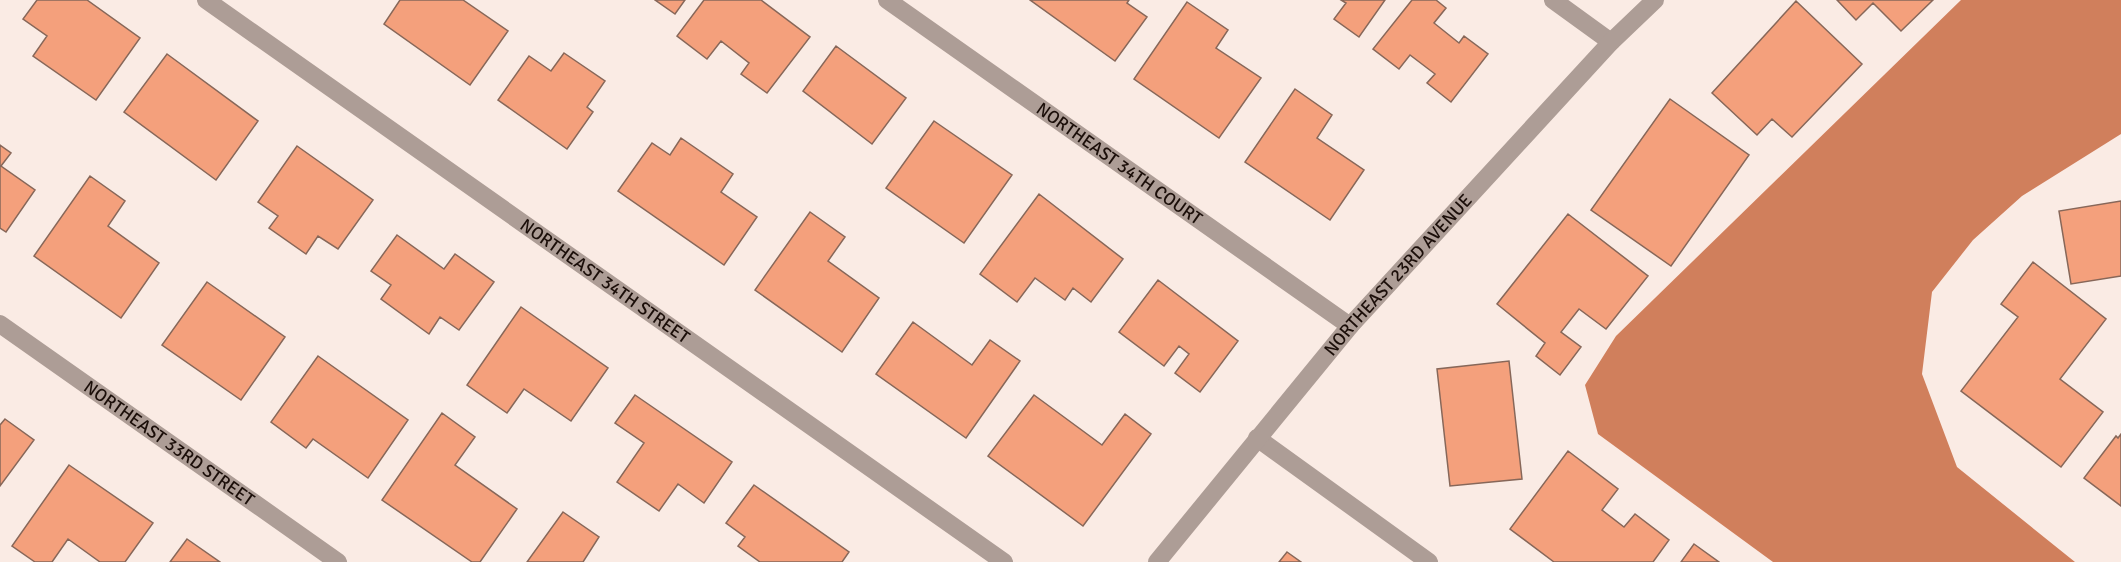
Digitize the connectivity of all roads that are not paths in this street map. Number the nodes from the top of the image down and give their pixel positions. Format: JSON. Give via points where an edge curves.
{"nodes":[{"id":1,"x":206,"y":0,"type":"edge"},
{"id":2,"x":887,"y":0,"type":"edge"},
{"id":3,"x":1553,"y":0,"type":"edge"},
{"id":4,"x":1655,"y":0,"type":"edge"},
{"id":5,"x":1611,"y":42,"type":"junction"},
{"id":6,"x":0,"y":324,"type":"edge"},
{"id":7,"x":1350,"y":326,"type":"junction"},
{"id":8,"x":1257,"y":438,"type":"junction"},
{"id":9,"x":338,"y":562,"type":"edge"},
{"id":10,"x":1004,"y":562,"type":"edge"},
{"id":11,"x":1157,"y":562,"type":"edge"},
{"id":12,"x":1429,"y":562,"type":"edge"}],
"edges":[{"from":1,"to":10,"type":"street","name":"NORTHEAST 34TH STREET"},
{"from":2,"to":7,"type":"street","name":"NORTHEAST 34TH COURT"},
{"from":3,"to":5,"type":"street"},
{"from":4,"to":5,"type":"street","name":"NORTHEAST 23RD AVENUE"},
{"from":5,"to":7,"type":"street","name":"NORTHEAST 23RD AVENUE"},
{"from":6,"to":9,"type":"street","name":"NORTHEAST 33RD STREET"},
{"from":7,"to":8,"type":"street","name":"NORTHEAST 23RD AVENUE"},
{"from":8,"to":11,"type":"street","name":"NORTHEAST 23RD AVENUE"},
{"from":8,"to":12,"type":"street"}]}
